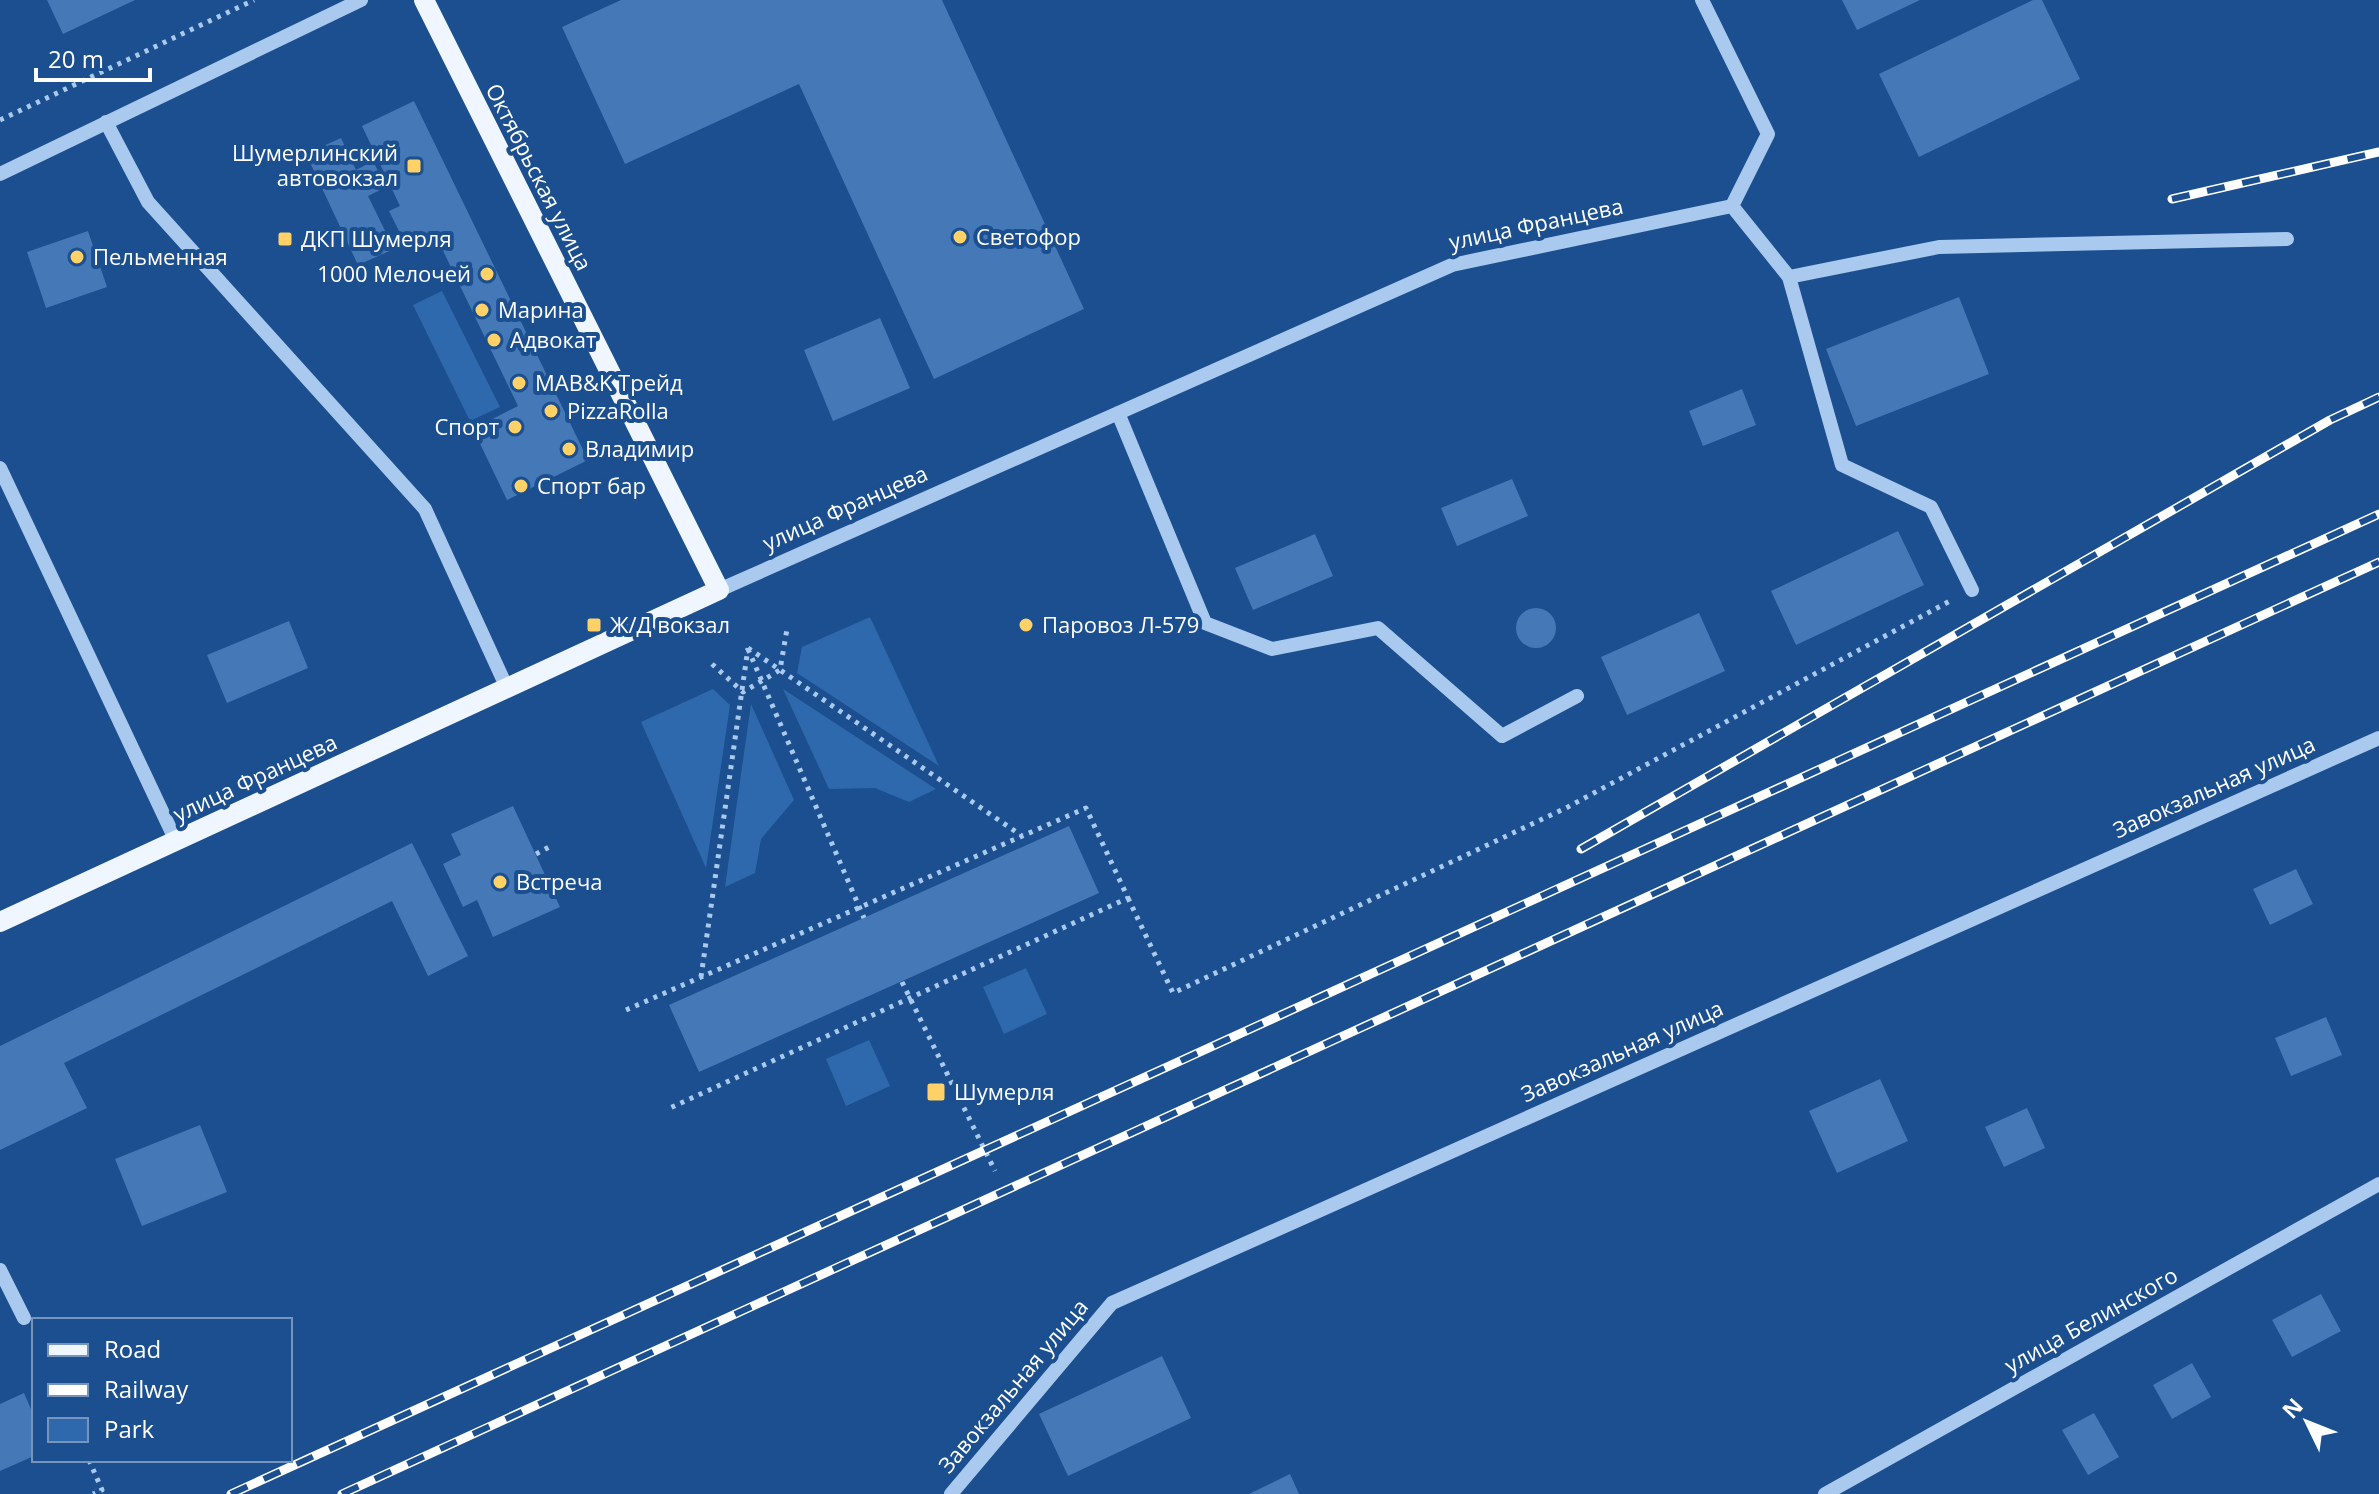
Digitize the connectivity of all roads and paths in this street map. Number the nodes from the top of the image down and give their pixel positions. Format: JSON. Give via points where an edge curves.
{"nodes":[{"id":1,"x":254,"y":0,"type":"edge"},
{"id":2,"x":361,"y":0,"type":"edge"},
{"id":3,"x":424,"y":0,"type":"edge"},
{"id":4,"x":1702,"y":0,"type":"edge"},
{"id":5,"x":0,"y":120,"type":"edge"},
{"id":6,"x":106,"y":122,"type":"junction"},
{"id":7,"x":0,"y":174,"type":"edge"},
{"id":8,"x":1732,"y":206,"type":"junction"},
{"id":9,"x":2287,"y":239,"type":"dead end"},
{"id":10,"x":1789,"y":277,"type":"junction"},
{"id":11,"x":1118,"y":413,"type":"junction"},
{"id":12,"x":0,"y":468,"type":"edge"},
{"id":13,"x":719,"y":590,"type":"junction"},
{"id":14,"x":1972,"y":590,"type":"joint"},
{"id":15,"x":787,"y":629,"type":"dead end"},
{"id":16,"x":748,"y":648,"type":"junction"},
{"id":17,"x":712,"y":664,"type":"dead end"},
{"id":18,"x":780,"y":670,"type":"junction"},
{"id":19,"x":763,"y":682,"type":"junction"},
{"id":20,"x":507,"y":688,"type":"junction"},
{"id":21,"x":743,"y":692,"type":"junction"},
{"id":22,"x":1577,"y":696,"type":"dead end"},
{"id":23,"x":2379,"y":738,"type":"edge"},
{"id":24,"x":1022,"y":836,"type":"junction"},
{"id":25,"x":176,"y":841,"type":"junction"},
{"id":26,"x":553,"y":845,"type":"dead end"},
{"id":27,"x":536,"y":854,"type":"dead end"},
{"id":28,"x":1128,"y":898,"type":"junction"},
{"id":29,"x":859,"y":908,"type":"junction"},
{"id":30,"x":864,"y":918,"type":"dead end"},
{"id":31,"x":0,"y":922,"type":"edge"},
{"id":32,"x":701,"y":977,"type":"junction"},
{"id":33,"x":902,"y":982,"type":"dead end"},
{"id":34,"x":909,"y":998,"type":"junction"},
{"id":35,"x":626,"y":1010,"type":"dead end"},
{"id":36,"x":670,"y":1108,"type":"dead end"},
{"id":37,"x":995,"y":1171,"type":"dead end"},
{"id":38,"x":2379,"y":1184,"type":"edge"},
{"id":39,"x":0,"y":1270,"type":"edge"},
{"id":40,"x":24,"y":1318,"type":"dead end"},
{"id":41,"x":90,"y":1462,"type":"edge"},
{"id":42,"x":93,"y":1494,"type":"edge"},
{"id":43,"x":951,"y":1494,"type":"edge"},
{"id":44,"x":1825,"y":1494,"type":"edge"}],
"edges":[{"from":1,"to":5,"type":"path"},
{"from":2,"to":6,"type":"street"},
{"from":3,"to":13,"type":"main road","name":"Октябрьская улица"},
{"from":4,"to":8,"type":"street","via":[[1768,134]]},
{"from":6,"to":7,"type":"street"},
{"from":6,"to":20,"type":"street","via":[[148,202],[425,509]]},
{"from":8,"to":10,"type":"street"},
{"from":8,"to":11,"type":"street","name":"улица Францева","via":[[1452,265]]},
{"from":9,"to":10,"type":"street","via":[[1939,247]]},
{"from":10,"to":14,"type":"street","via":[[1842,465],[1931,507]]},
{"from":11,"to":13,"type":"street","name":"улица Францева"},
{"from":11,"to":22,"type":"street","via":[[1205,623],[1272,649],[1378,628],[1502,736]]},
{"from":12,"to":25,"type":"street"},
{"from":13,"to":20,"type":"main road","name":"улица Францева"},
{"from":14,"to":28,"type":"path","via":[[1566,808],[1173,993]]},
{"from":15,"to":18,"type":"path"},
{"from":16,"to":18,"type":"path"},
{"from":16,"to":19,"type":"path"},
{"from":16,"to":21,"type":"path"},
{"from":17,"to":21,"type":"path"},
{"from":18,"to":19,"type":"path"},
{"from":18,"to":24,"type":"path"},
{"from":19,"to":21,"type":"path"},
{"from":19,"to":29,"type":"path"},
{"from":20,"to":25,"type":"main road","name":"улица Францева"},
{"from":21,"to":32,"type":"path"},
{"from":23,"to":43,"type":"street","name":"Завокзальная улица","via":[[1112,1303]]},
{"from":24,"to":28,"type":"path","via":[[1086,808]]},
{"from":24,"to":29,"type":"path"},
{"from":25,"to":31,"type":"main road","name":"улица Францева"},
{"from":26,"to":27,"type":"path"},
{"from":28,"to":34,"type":"path"},
{"from":29,"to":30,"type":"path"},
{"from":29,"to":32,"type":"path"},
{"from":32,"to":35,"type":"path"},
{"from":33,"to":34,"type":"path"},
{"from":34,"to":36,"type":"path"},
{"from":34,"to":37,"type":"path"},
{"from":38,"to":44,"type":"street","name":"улица Белинского"},
{"from":39,"to":40,"type":"street"},
{"from":41,"to":42,"type":"path","via":[[102,1490]]}]}
